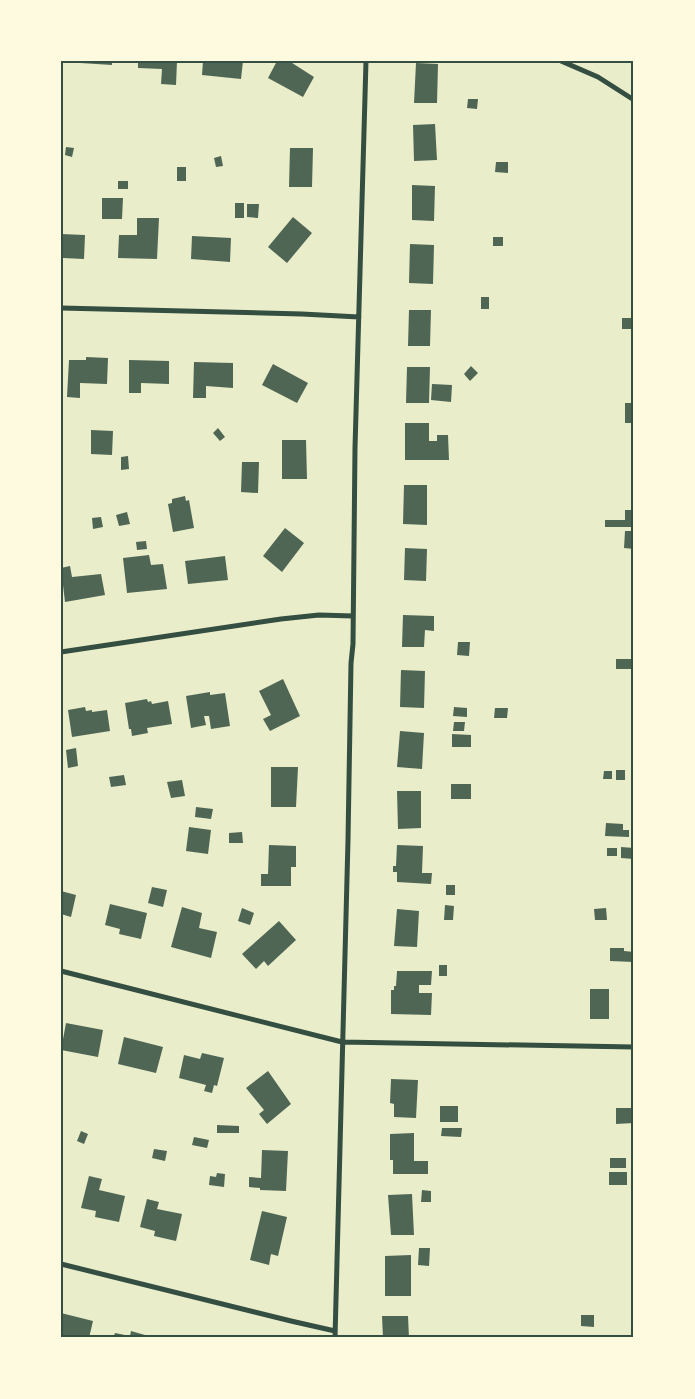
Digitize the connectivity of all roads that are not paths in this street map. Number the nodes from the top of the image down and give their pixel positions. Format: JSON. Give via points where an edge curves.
{"nodes":[{"id":1,"x":366,"y":61,"type":"edge"},
{"id":2,"x":561,"y":61,"type":"edge"},
{"id":3,"x":634,"y":100,"type":"edge"},
{"id":4,"x":61,"y":308,"type":"edge"},
{"id":5,"x":359,"y":317,"type":"junction"},
{"id":6,"x":353,"y":616,"type":"junction"},
{"id":7,"x":61,"y":652,"type":"edge"},
{"id":8,"x":61,"y":971,"type":"edge"},
{"id":9,"x":342,"y":1042,"type":"junction"},
{"id":10,"x":634,"y":1047,"type":"edge"},
{"id":11,"x":61,"y":1264,"type":"edge"},
{"id":12,"x":335,"y":1330,"type":"junction"},
{"id":13,"x":335,"y":1338,"type":"edge"}],
"edges":[{"from":1,"to":5,"type":"street"},
{"from":2,"to":3,"type":"street"},
{"from":4,"to":5,"type":"street"},
{"from":5,"to":6,"type":"street"},
{"from":6,"to":7,"type":"street","via":[[281,619]]},
{"from":6,"to":9,"type":"street"},
{"from":8,"to":9,"type":"street"},
{"from":9,"to":10,"type":"street"},
{"from":9,"to":12,"type":"street"},
{"from":11,"to":12,"type":"street","via":[[291,1322]]},
{"from":12,"to":13,"type":"street"}]}
